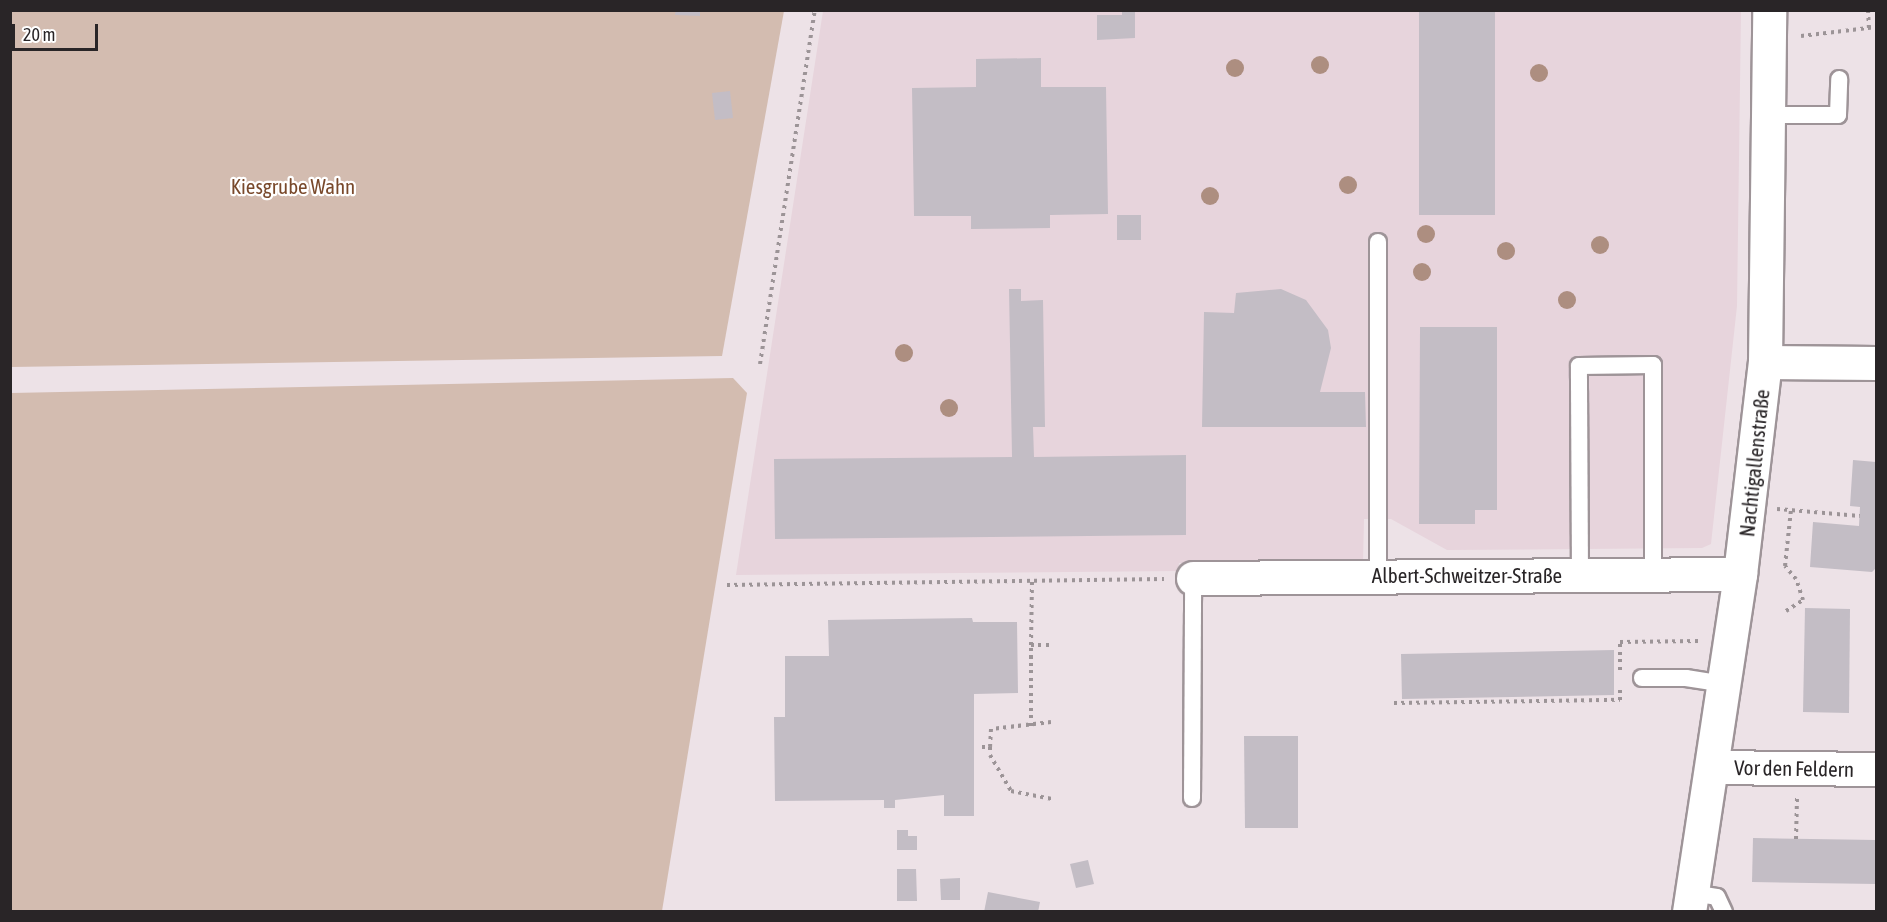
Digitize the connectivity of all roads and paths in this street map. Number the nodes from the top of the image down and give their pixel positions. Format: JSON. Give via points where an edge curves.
{"nodes":[{"id":1,"x":815,"y":10,"type":"edge"},
{"id":2,"x":1769,"y":10,"type":"edge"},
{"id":3,"x":1868,"y":10,"type":"edge"},
{"id":4,"x":1876,"y":27,"type":"edge"},
{"id":5,"x":1869,"y":28,"type":"junction"},
{"id":6,"x":1801,"y":36,"type":"dead end"},
{"id":7,"x":1839,"y":79,"type":"dead end"},
{"id":8,"x":1769,"y":115,"type":"junction"},
{"id":9,"x":1378,"y":242,"type":"dead end"},
{"id":10,"x":1765,"y":362,"type":"junction"},
{"id":11,"x":1876,"y":363,"type":"edge"},
{"id":12,"x":760,"y":364,"type":"dead end"},
{"id":13,"x":1749,"y":507,"type":"junction"},
{"id":14,"x":1791,"y":510,"type":"junction"},
{"id":15,"x":1860,"y":516,"type":"dead end"},
{"id":16,"x":1740,"y":574,"type":"junction"},
{"id":17,"x":1378,"y":575,"type":"junction"},
{"id":18,"x":1580,"y":575,"type":"junction"},
{"id":19,"x":1653,"y":575,"type":"junction"},
{"id":20,"x":1193,"y":578,"type":"junction"},
{"id":21,"x":1032,"y":580,"type":"junction"},
{"id":22,"x":727,"y":585,"type":"dead end"},
{"id":23,"x":1786,"y":610,"type":"dead end"},
{"id":24,"x":1706,"y":641,"type":"dead end"},
{"id":25,"x":1031,"y":645,"type":"junction"},
{"id":26,"x":1051,"y":645,"type":"dead end"},
{"id":27,"x":1642,"y":678,"type":"dead end"},
{"id":28,"x":1724,"y":684,"type":"junction"},
{"id":29,"x":1394,"y":703,"type":"dead end"},
{"id":30,"x":1051,"y":722,"type":"dead end"},
{"id":31,"x":1031,"y":726,"type":"junction"},
{"id":32,"x":982,"y":747,"type":"dead end"},
{"id":33,"x":990,"y":747,"type":"junction"},
{"id":34,"x":1712,"y":766,"type":"junction"},
{"id":35,"x":1797,"y":769,"type":"junction"},
{"id":36,"x":1876,"y":769,"type":"edge"},
{"id":37,"x":1192,"y":798,"type":"dead end"},
{"id":38,"x":1052,"y":799,"type":"dead end"},
{"id":39,"x":1796,"y":839,"type":"dead end"},
{"id":40,"x":1690,"y":902,"type":"edge"},
{"id":41,"x":1724,"y":912,"type":"edge"}],
"edges":[{"from":1,"to":12,"type":"path"},
{"from":2,"to":8,"type":"street","name":"Nachtigallenstraße"},
{"from":3,"to":5,"type":"path"},
{"from":4,"to":5,"type":"path"},
{"from":5,"to":6,"type":"path"},
{"from":7,"to":8,"type":"lane","via":[[1838,115]]},
{"from":8,"to":10,"type":"street","name":"Nachtigallenstraße"},
{"from":9,"to":17,"type":"lane"},
{"from":10,"to":11,"type":"street"},
{"from":10,"to":13,"type":"street","name":"Nachtigallenstraße"},
{"from":13,"to":14,"type":"path"},
{"from":13,"to":16,"type":"street","name":"Nachtigallenstraße"},
{"from":14,"to":15,"type":"path"},
{"from":14,"to":23,"type":"path","via":[[1785,566],[1796,579],[1803,600]]},
{"from":16,"to":19,"type":"street","name":"Albert-Schweitzer-Straße"},
{"from":16,"to":28,"type":"street","name":"Nachtigallenstraße"},
{"from":17,"to":18,"type":"street","name":"Albert-Schweitzer-Straße"},
{"from":17,"to":20,"type":"street","name":"Albert-Schweitzer-Straße"},
{"from":18,"to":19,"type":"street","name":"Albert-Schweitzer-Straße"},
{"from":18,"to":19,"type":"lane","via":[[1579,366],[1653,365]]},
{"from":20,"to":21,"type":"path"},
{"from":20,"to":37,"type":"lane"},
{"from":21,"to":22,"type":"path"},
{"from":21,"to":25,"type":"path"},
{"from":24,"to":29,"type":"path","via":[[1620,642],[1620,700]]},
{"from":25,"to":26,"type":"path"},
{"from":25,"to":31,"type":"path"},
{"from":27,"to":28,"type":"lane","via":[[1686,678]]},
{"from":28,"to":34,"type":"street","name":"Nachtigallenstraße"},
{"from":30,"to":31,"type":"path"},
{"from":31,"to":33,"type":"path","via":[[991,729]]},
{"from":32,"to":33,"type":"path"},
{"from":33,"to":38,"type":"path","via":[[990,755],[1011,791]]},
{"from":34,"to":35,"type":"street","name":"Vor den Feldern"},
{"from":34,"to":40,"type":"street","name":"Nachtigallenstraße"},
{"from":35,"to":36,"type":"street","name":"Vor den Feldern"},
{"from":35,"to":39,"type":"path"},
{"from":40,"to":41,"type":"lane","via":[[1717,897]]}]}
